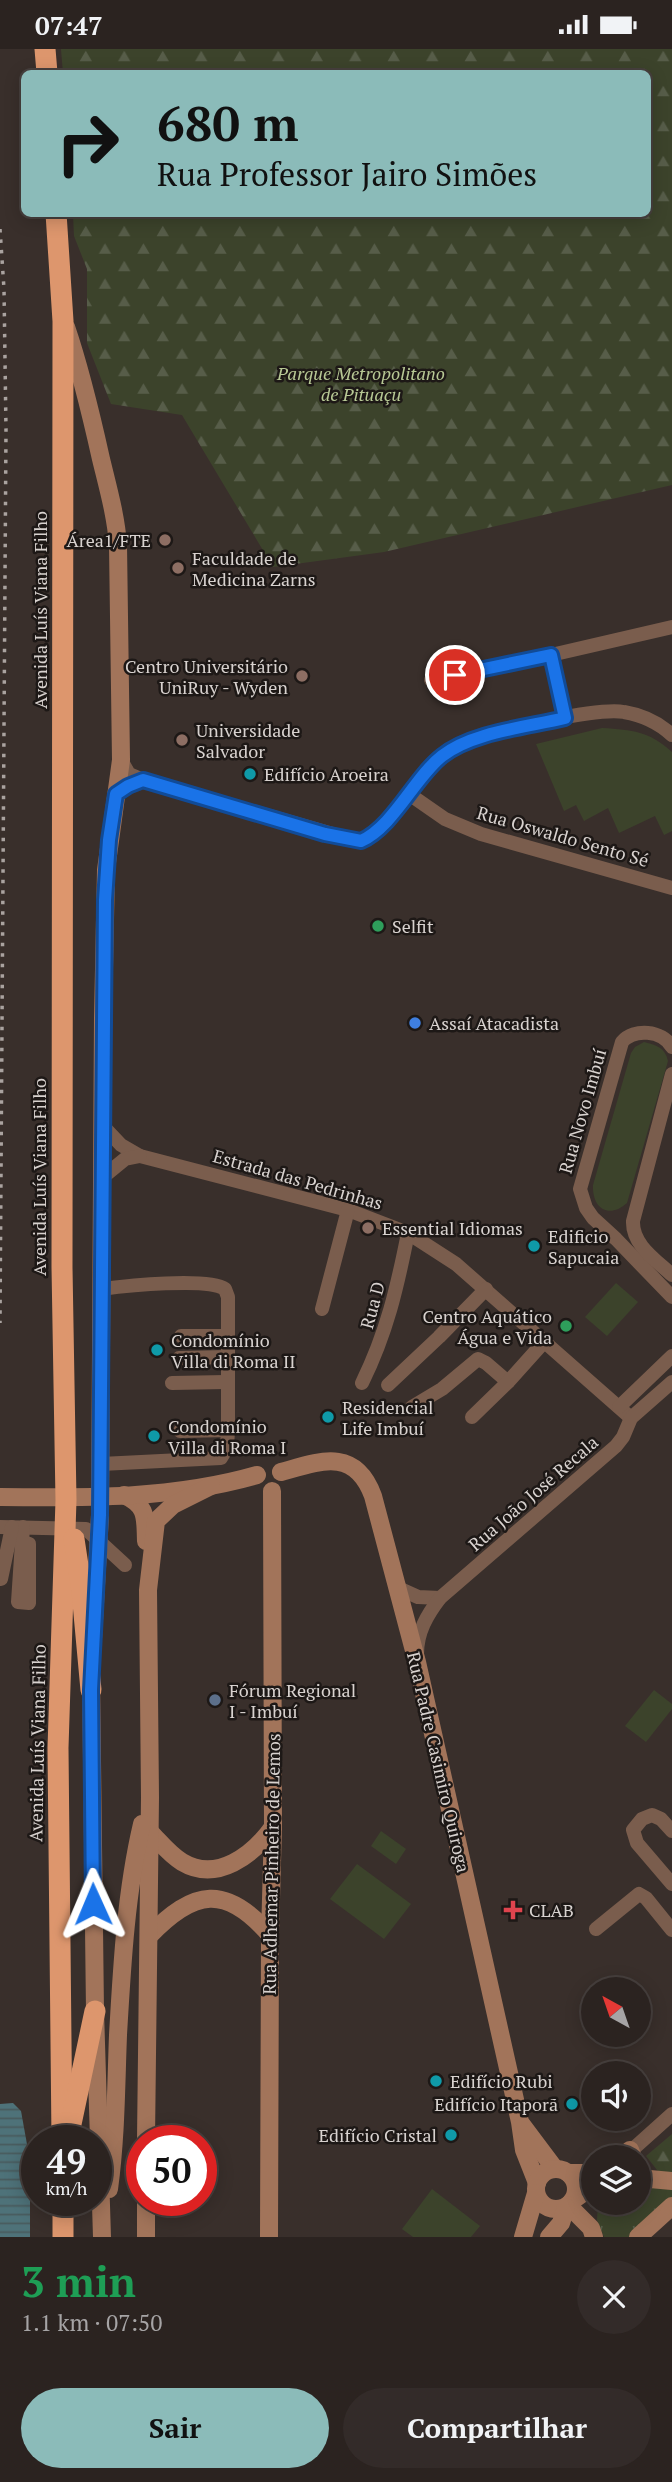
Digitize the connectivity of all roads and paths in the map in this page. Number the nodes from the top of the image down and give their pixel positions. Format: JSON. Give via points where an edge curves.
{"nodes":[{"id":1,"x":46,"y":49,"type":"edge"},
{"id":2,"x":47,"y":70,"type":"edge"},
{"id":3,"x":56,"y":217,"type":"edge"},
{"id":4,"x":63,"y":321,"type":"junction"},
{"id":5,"x":672,"y":627,"type":"edge"},
{"id":6,"x":551,"y":655,"type":"junction"},
{"id":7,"x":431,"y":680,"type":"dead end"},
{"id":8,"x":565,"y":718,"type":"junction"},
{"id":9,"x":672,"y":735,"type":"edge"},
{"id":10,"x":121,"y":760,"type":"junction"},
{"id":11,"x":143,"y":780,"type":"junction"},
{"id":12,"x":116,"y":794,"type":"junction"},
{"id":13,"x":409,"y":794,"type":"junction"},
{"id":14,"x":672,"y":888,"type":"edge"},
{"id":15,"x":672,"y":1047,"type":"edge"},
{"id":16,"x":672,"y":1074,"type":"edge"},
{"id":17,"x":103,"y":1126,"type":"junction"},
{"id":18,"x":140,"y":1156,"type":"junction"},
{"id":19,"x":103,"y":1177,"type":"junction"},
{"id":20,"x":348,"y":1210,"type":"junction"},
{"id":21,"x":408,"y":1233,"type":"junction"},
{"id":22,"x":672,"y":1275,"type":"edge"},
{"id":23,"x":101,"y":1289,"type":"junction"},
{"id":24,"x":486,"y":1289,"type":"junction"},
{"id":25,"x":670,"y":1290,"type":"edge"},
{"id":26,"x":322,"y":1309,"type":"dead end"},
{"id":27,"x":181,"y":1336,"type":"dead end"},
{"id":28,"x":226,"y":1336,"type":"junction"},
{"id":29,"x":543,"y":1343,"type":"junction"},
{"id":30,"x":672,"y":1356,"type":"edge"},
{"id":31,"x":226,"y":1357,"type":"junction"},
{"id":32,"x":179,"y":1358,"type":"dead end"},
{"id":33,"x":226,"y":1382,"type":"junction"},
{"id":34,"x":508,"y":1382,"type":"junction"},
{"id":35,"x":672,"y":1382,"type":"edge"},
{"id":36,"x":172,"y":1383,"type":"dead end"},
{"id":37,"x":362,"y":1383,"type":"dead end"},
{"id":38,"x":388,"y":1385,"type":"dead end"},
{"id":39,"x":412,"y":1407,"type":"dead end"},
{"id":40,"x":619,"y":1407,"type":"junction"},
{"id":41,"x":472,"y":1417,"type":"dead end"},
{"id":42,"x":631,"y":1418,"type":"junction"},
{"id":43,"x":228,"y":1430,"type":"junction"},
{"id":44,"x":180,"y":1431,"type":"dead end"},
{"id":45,"x":101,"y":1464,"type":"junction"},
{"id":46,"x":269,"y":1478,"type":"junction"},
{"id":47,"x":211,"y":1486,"type":"junction"},
{"id":48,"x":120,"y":1496,"type":"junction"},
{"id":49,"x":0,"y":1497,"type":"edge"},
{"id":50,"x":66,"y":1500,"type":"junction"},
{"id":51,"x":12,"y":1527,"type":"edge"},
{"id":52,"x":27,"y":1545,"type":"dead end"},
{"id":53,"x":125,"y":1565,"type":"dead end"},
{"id":54,"x":1,"y":1579,"type":"edge"},
{"id":55,"x":398,"y":1588,"type":"junction"},
{"id":56,"x":148,"y":1590,"type":"junction"},
{"id":57,"x":440,"y":1598,"type":"junction"},
{"id":58,"x":417,"y":1662,"type":"junction"},
{"id":59,"x":91,"y":1690,"type":"junction"},
{"id":60,"x":150,"y":1797,"type":"junction"},
{"id":61,"x":273,"y":1826,"type":"junction"},
{"id":62,"x":672,"y":1831,"type":"edge"},
{"id":63,"x":149,"y":1832,"type":"junction"},
{"id":64,"x":672,"y":1884,"type":"edge"},
{"id":65,"x":596,"y":1929,"type":"dead end"},
{"id":66,"x":672,"y":1930,"type":"edge"},
{"id":67,"x":270,"y":1935,"type":"junction"},
{"id":68,"x":149,"y":1936,"type":"junction"},
{"id":69,"x":94,"y":2011,"type":"junction"},
{"id":70,"x":672,"y":2114,"type":"edge"},
{"id":71,"x":520,"y":2122,"type":"junction"},
{"id":72,"x":62,"y":2125,"type":"edge"},
{"id":73,"x":71,"y":2125,"type":"edge"},
{"id":74,"x":146,"y":2125,"type":"edge"},
{"id":75,"x":639,"y":2145,"type":"edge"},
{"id":76,"x":562,"y":2171,"type":"junction"},
{"id":77,"x":581,"y":2172,"type":"edge"},
{"id":78,"x":651,"y":2178,"type":"edge"},
{"id":79,"x":672,"y":2181,"type":"edge"},
{"id":80,"x":537,"y":2188,"type":"junction"},
{"id":81,"x":581,"y":2195,"type":"edge"},
{"id":82,"x":569,"y":2204,"type":"junction"},
{"id":83,"x":672,"y":2206,"type":"edge"},
{"id":84,"x":63,"y":2216,"type":"edge"},
{"id":85,"x":146,"y":2216,"type":"edge"},
{"id":86,"x":102,"y":2236,"type":"edge"},
{"id":87,"x":63,"y":2237,"type":"edge"},
{"id":88,"x":146,"y":2237,"type":"edge"},
{"id":89,"x":269,"y":2237,"type":"edge"},
{"id":90,"x":523,"y":2237,"type":"edge"},
{"id":91,"x":549,"y":2237,"type":"edge"},
{"id":92,"x":594,"y":2237,"type":"edge"},
{"id":93,"x":638,"y":2237,"type":"edge"}],
"edges":[{"from":1,"to":2,"type":"highway"},
{"from":3,"to":4,"type":"highway","name":"Avenida Luís Viana Filho"},
{"from":4,"to":10,"type":"main road","via":[[90,407],[118,545]]},
{"from":4,"to":50,"type":"highway","name":"Avenida Luís Viana Filho"},
{"from":5,"to":6,"type":"street"},
{"from":6,"to":7,"type":"street"},
{"from":6,"to":8,"type":"street"},
{"from":8,"to":9,"type":"street","via":[[621,711],[644,717]]},
{"from":8,"to":13,"type":"street","via":[[456,747],[441,756]]},
{"from":10,"to":11,"type":"street","via":[[129,774]]},
{"from":10,"to":12,"type":"main road"},
{"from":11,"to":12,"type":"street"},
{"from":11,"to":13,"type":"street","via":[[357,841],[373,834]]},
{"from":12,"to":17,"type":"main road","via":[[106,870]]},
{"from":13,"to":14,"type":"street","name":"Rua Oswaldo Sento Sé","via":[[445,819],[481,834]]},
{"from":15,"to":25,"type":"street","name":"Rua Novo Imbuí","via":[[663,1038],[637,1033],[622,1042],[580,1189],[593,1218]]},
{"from":16,"to":22,"type":"street","via":[[632,1231]]},
{"from":17,"to":18,"type":"street","name":"Estrada das Pedrinhas","via":[[121,1146]]},
{"from":17,"to":19,"type":"main road"},
{"from":18,"to":19,"type":"street","via":[[125,1159]]},
{"from":18,"to":20,"type":"street","name":"Estrada das Pedrinhas"},
{"from":19,"to":23,"type":"main road"},
{"from":20,"to":21,"type":"street","name":"Estrada das Pedrinhas"},
{"from":20,"to":26,"type":"street"},
{"from":21,"to":24,"type":"street","name":"Estrada das Pedrinhas"},
{"from":21,"to":37,"type":"street","name":"Rua D","via":[[383,1336]]},
{"from":23,"to":28,"type":"street","via":[[200,1283],[220,1286],[228,1297]]},
{"from":23,"to":45,"type":"main road"},
{"from":24,"to":29,"type":"street","name":"Estrada das Pedrinhas"},
{"from":24,"to":38,"type":"street"},
{"from":27,"to":28,"type":"street"},
{"from":28,"to":31,"type":"street"},
{"from":29,"to":34,"type":"street"},
{"from":29,"to":40,"type":"street","name":"Estrada das Pedrinhas"},
{"from":30,"to":40,"type":"street"},
{"from":31,"to":32,"type":"street"},
{"from":31,"to":33,"type":"street"},
{"from":33,"to":36,"type":"street"},
{"from":33,"to":43,"type":"street"},
{"from":34,"to":39,"type":"street","via":[[478,1359]]},
{"from":34,"to":41,"type":"street"},
{"from":35,"to":42,"type":"street","name":"Rua João José Recala"},
{"from":40,"to":42,"type":"street","name":"Estrada das Pedrinhas"},
{"from":42,"to":57,"type":"street","name":"Rua João José Recala","via":[[616,1446]]},
{"from":43,"to":44,"type":"street"},
{"from":43,"to":45,"type":"street","via":[[221,1458]]},
{"from":45,"to":59,"type":"main road"},
{"from":46,"to":47,"type":"main road","name":"Rua Padre Casimiro Quiroga"},
{"from":46,"to":55,"type":"main road","name":"Rua Padre Casimiro Quiroga","via":[[324,1460],[352,1466],[373,1496]]},
{"from":46,"to":61,"type":"main road","name":"Rua Adhemar Pinheiro de Lemos"},
{"from":47,"to":48,"type":"main road","name":"Rua Padre Casimiro Quiroga"},
{"from":47,"to":56,"type":"main road","name":"Rua Padre Casimiro Quiroga","via":[[173,1505],[156,1521]]},
{"from":48,"to":49,"type":"main road","name":"Rua Padre Casimiro Quiroga"},
{"from":48,"to":56,"type":"main road","via":[[134,1500],[144,1511]]},
{"from":50,"to":59,"type":"highway","via":[[82,1592]]},
{"from":50,"to":72,"type":"highway","name":"Avenida Luís Viana Filho","via":[[58,1748]]},
{"from":51,"to":52,"type":"street","via":[[18,1602],[29,1603],[29,1544],[26,1543],[22,1598]]},
{"from":51,"to":53,"type":"street","via":[[86,1529]]},
{"from":51,"to":54,"type":"street"},
{"from":55,"to":57,"type":"street","via":[[418,1597]]},
{"from":55,"to":58,"type":"main road","name":"Rua Padre Casimiro Quiroga"},
{"from":56,"to":60,"type":"main road","name":"Rua Padre Casimiro Quiroga"},
{"from":57,"to":58,"type":"street","name":"Rua João José Recala","via":[[419,1635]]},
{"from":58,"to":71,"type":"main road","name":"Rua Padre Casimiro Quiroga"},
{"from":59,"to":69,"type":"main road"},
{"from":60,"to":63,"type":"main road","name":"Rua Padre Casimiro Quiroga"},
{"from":60,"to":86,"type":"main road","via":[[126,1932],[114,2150]]},
{"from":61,"to":63,"type":"main road","via":[[246,1855],[220,1869],[207,1870],[183,1862]]},
{"from":61,"to":67,"type":"main road","name":"Rua Adhemar Pinheiro de Lemos"},
{"from":62,"to":64,"type":"street","via":[[652,1815],[633,1830],[637,1843]]},
{"from":63,"to":68,"type":"main road","name":"Rua Padre Casimiro Quiroga"},
{"from":65,"to":66,"type":"street","via":[[639,1894]]},
{"from":67,"to":68,"type":"main road","via":[[242,1908],[210,1898],[176,1911]]},
{"from":67,"to":89,"type":"main road","name":"Rua Adhemar Pinheiro de Lemos"},
{"from":68,"to":74,"type":"main road","name":"Rua Padre Casimiro Quiroga"},
{"from":69,"to":73,"type":"highway"},
{"from":69,"to":86,"type":"main road"},
{"from":70,"to":75,"type":"street"},
{"from":71,"to":76,"type":"main road","name":"Rua Padre Casimiro Quiroga"},
{"from":71,"to":80,"type":"main road","name":"Rua Padre Casimiro Quiroga"},
{"from":76,"to":77,"type":"main road"},
{"from":76,"to":80,"type":"main road","via":[[544,2173]]},
{"from":76,"to":82,"type":"main road","via":[[575,2184]]},
{"from":78,"to":79,"type":"main road"},
{"from":80,"to":82,"type":"main road","via":[[541,2203],[550,2209]]},
{"from":80,"to":90,"type":"main road"},
{"from":81,"to":82,"type":"main road"},
{"from":82,"to":91,"type":"main road"},
{"from":82,"to":92,"type":"main road"},
{"from":83,"to":93,"type":"main road"},
{"from":84,"to":87,"type":"highway"},
{"from":85,"to":88,"type":"main road"}]}
